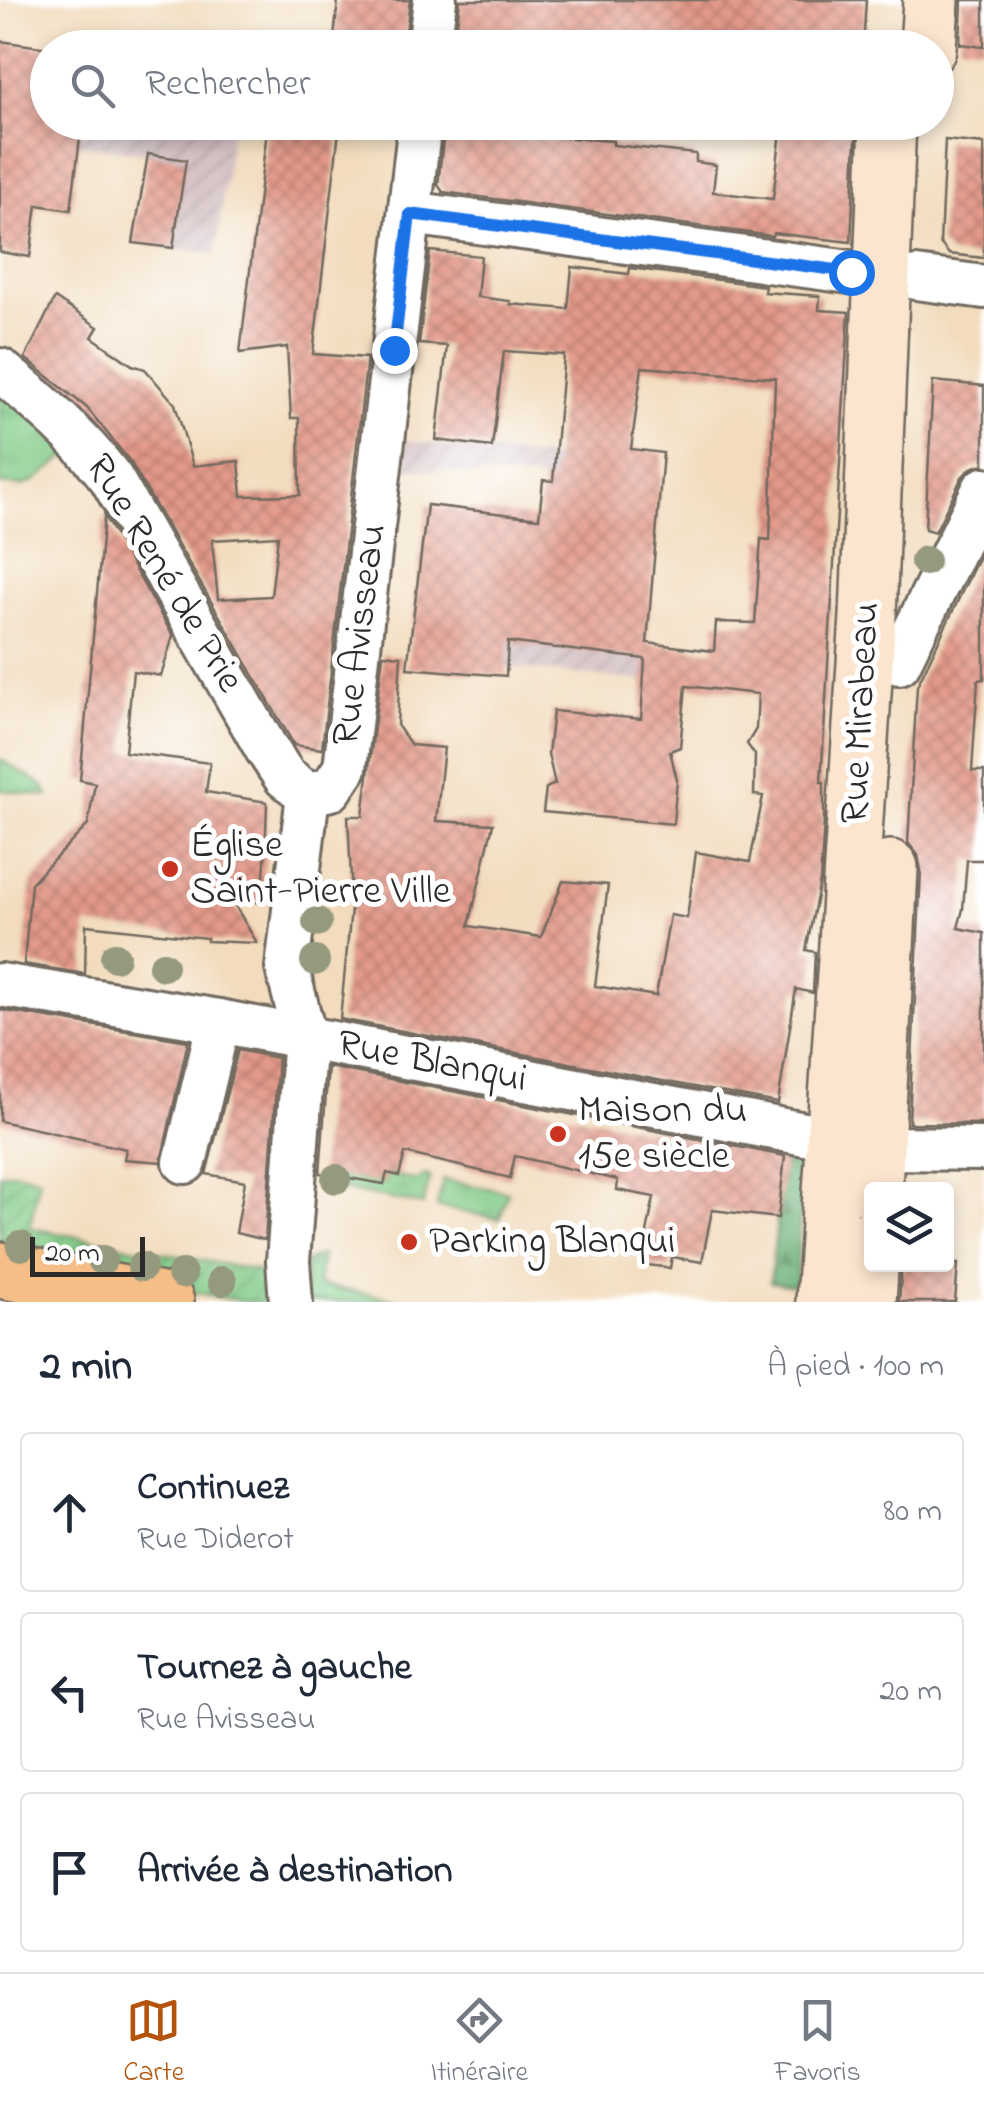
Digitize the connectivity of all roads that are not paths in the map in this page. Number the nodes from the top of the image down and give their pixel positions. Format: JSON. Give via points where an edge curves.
{"nodes":[{"id":1,"x":435,"y":0,"type":"edge"},
{"id":2,"x":894,"y":0,"type":"edge"},
{"id":3,"x":931,"y":0,"type":"edge"},
{"id":4,"x":432,"y":30,"type":"edge"},
{"id":5,"x":893,"y":30,"type":"edge"},
{"id":6,"x":929,"y":30,"type":"edge"},
{"id":7,"x":418,"y":140,"type":"edge"},
{"id":8,"x":889,"y":140,"type":"edge"},
{"id":9,"x":921,"y":140,"type":"edge"},
{"id":10,"x":410,"y":214,"type":"junction"},
{"id":11,"x":898,"y":277,"type":"junction"},
{"id":12,"x":984,"y":287,"type":"edge"},
{"id":13,"x":0,"y":370,"type":"edge"},
{"id":14,"x":984,"y":489,"type":"edge"},
{"id":15,"x":899,"y":663,"type":"junction"},
{"id":16,"x":308,"y":794,"type":"junction"},
{"id":17,"x":0,"y":985,"type":"edge"},
{"id":18,"x":219,"y":1021,"type":"junction"},
{"id":19,"x":305,"y":1037,"type":"junction"},
{"id":20,"x":984,"y":1149,"type":"edge"},
{"id":21,"x":862,"y":1159,"type":"edge"},
{"id":22,"x":184,"y":1162,"type":"dead end"},
{"id":23,"x":0,"y":1270,"type":"edge"},
{"id":24,"x":870,"y":1272,"type":"edge"},
{"id":25,"x":166,"y":1302,"type":"edge"},
{"id":26,"x":290,"y":1302,"type":"edge"},
{"id":27,"x":824,"y":1302,"type":"edge"},
{"id":28,"x":868,"y":1302,"type":"edge"}],
"edges":[{"from":1,"to":4,"type":"street"},
{"from":2,"to":5,"type":"main road"},
{"from":3,"to":6,"type":"main road"},
{"from":7,"to":10,"type":"street","name":"Rue Avisseau"},
{"from":8,"to":11,"type":"main road","name":"Rue Mirabeau"},
{"from":9,"to":11,"type":"main road","name":"Rue Mirabeau"},
{"from":10,"to":11,"type":"street"},
{"from":10,"to":16,"type":"street","name":"Rue Avisseau","via":[[345,768],[331,789]]},
{"from":11,"to":12,"type":"street"},
{"from":11,"to":15,"type":"main road","name":"Rue Mirabeau"},
{"from":11,"to":21,"type":"main road","name":"Rue Mirabeau","via":[[868,616]]},
{"from":13,"to":16,"type":"street","name":"Rue René de Prie","via":[[53,412],[107,472],[266,748],[285,777]]},
{"from":14,"to":15,"type":"street"},
{"from":15,"to":21,"type":"main road","name":"Rue Mirabeau"},
{"from":16,"to":19,"type":"street","name":"Rue Avisseau","via":[[287,968]]},
{"from":17,"to":18,"type":"street","name":"Rue Blanqui"},
{"from":18,"to":19,"type":"street","name":"Rue Blanqui"},
{"from":18,"to":22,"type":"street"},
{"from":19,"to":21,"type":"street","name":"Rue Blanqui"},
{"from":19,"to":26,"type":"street","name":"Rue Avisseau"},
{"from":20,"to":21,"type":"street","name":"Rue Blanqui"},
{"from":21,"to":27,"type":"main road","name":"Rue Mirabeau"},
{"from":23,"to":25,"type":"main road"},
{"from":24,"to":28,"type":"main road"}]}
